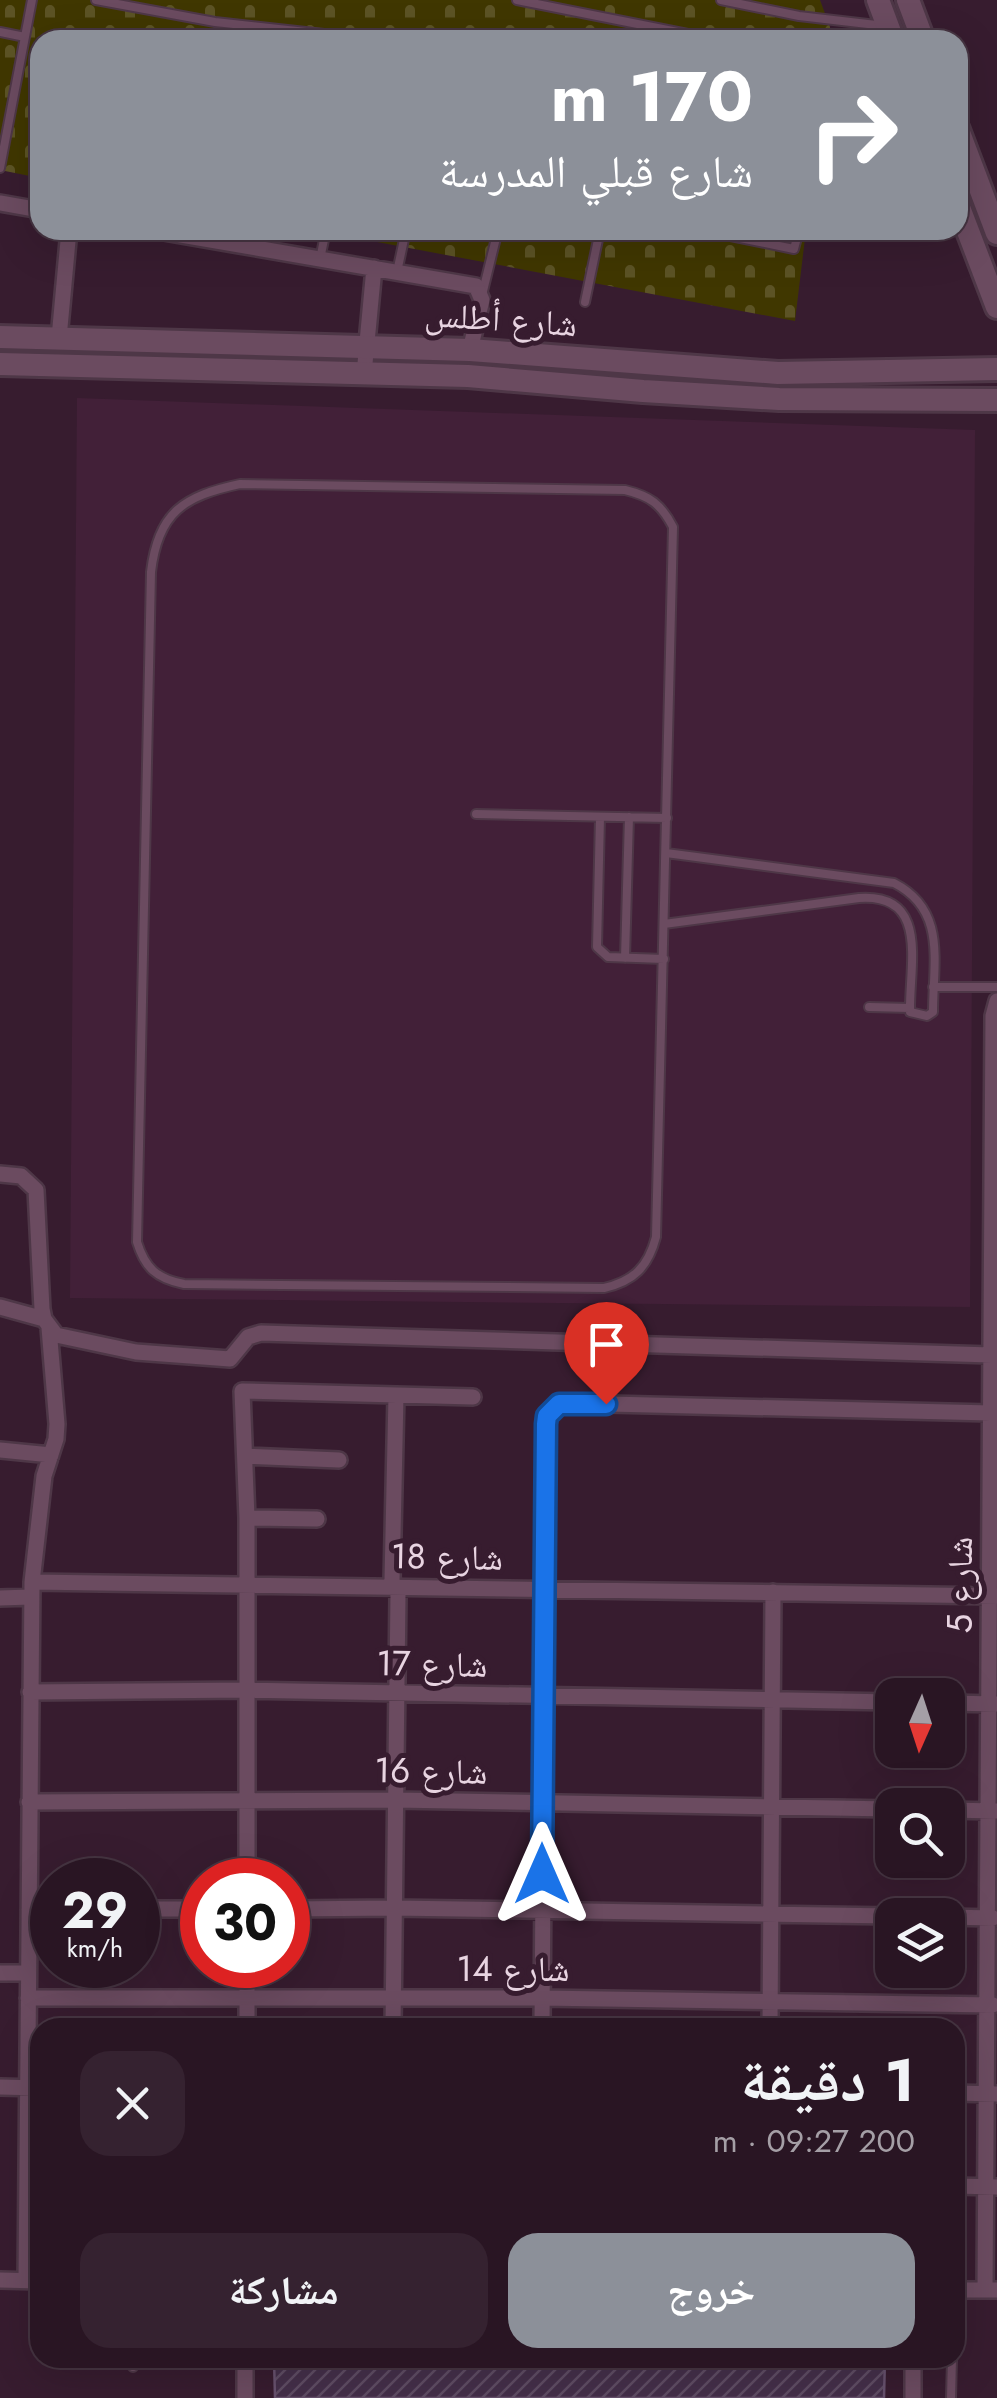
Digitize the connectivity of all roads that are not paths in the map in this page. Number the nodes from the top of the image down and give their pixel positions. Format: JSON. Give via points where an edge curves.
{"nodes":[{"id":1,"x":32,"y":0,"type":"edge"},
{"id":2,"x":96,"y":0,"type":"edge"},
{"id":3,"x":517,"y":0,"type":"edge"},
{"id":4,"x":721,"y":0,"type":"edge"},
{"id":5,"x":878,"y":0,"type":"edge"},
{"id":6,"x":908,"y":0,"type":"edge"},
{"id":7,"x":279,"y":30,"type":"edge"},
{"id":8,"x":668,"y":30,"type":"edge"},
{"id":9,"x":875,"y":30,"type":"edge"},
{"id":10,"x":890,"y":30,"type":"edge"},
{"id":11,"x":919,"y":30,"type":"edge"},
{"id":12,"x":0,"y":32,"type":"edge"},
{"id":13,"x":25,"y":37,"type":"junction"},
{"id":14,"x":0,"y":104,"type":"edge"},
{"id":15,"x":13,"y":106,"type":"junction"},
{"id":16,"x":968,"y":156,"type":"edge"},
{"id":17,"x":0,"y":168,"type":"edge"},
{"id":18,"x":0,"y":203,"type":"edge"},
{"id":19,"x":30,"y":208,"type":"edge"},
{"id":20,"x":968,"y":231,"type":"edge"},
{"id":21,"x":997,"y":233,"type":"edge"},
{"id":22,"x":67,"y":240,"type":"edge"},
{"id":23,"x":210,"y":240,"type":"edge"},
{"id":24,"x":324,"y":240,"type":"edge"},
{"id":25,"x":404,"y":240,"type":"edge"},
{"id":26,"x":496,"y":240,"type":"edge"},
{"id":27,"x":598,"y":240,"type":"edge"},
{"id":28,"x":750,"y":240,"type":"edge"},
{"id":29,"x":796,"y":240,"type":"edge"},
{"id":30,"x":320,"y":259,"type":"junction"},
{"id":31,"x":374,"y":268,"type":"junction"},
{"id":32,"x":397,"y":272,"type":"junction"},
{"id":33,"x":482,"y":294,"type":"junction"},
{"id":34,"x":585,"y":302,"type":"dead end"},
{"id":35,"x":997,"y":307,"type":"edge"},
{"id":36,"x":0,"y":337,"type":"edge"},
{"id":37,"x":59,"y":338,"type":"junction"},
{"id":38,"x":366,"y":346,"type":"junction"},
{"id":39,"x":470,"y":350,"type":"junction"},
{"id":40,"x":0,"y":364,"type":"edge"},
{"id":41,"x":997,"y":369,"type":"edge"},
{"id":42,"x":364,"y":374,"type":"junction"},
{"id":43,"x":997,"y":400,"type":"edge"},
{"id":44,"x":476,"y":814,"type":"dead end"},
{"id":45,"x":600,"y":817,"type":"junction"},
{"id":46,"x":629,"y":817,"type":"junction"},
{"id":47,"x":667,"y":818,"type":"junction"},
{"id":48,"x":666,"y":852,"type":"junction"},
{"id":49,"x":664,"y":924,"type":"junction"},
{"id":50,"x":626,"y":958,"type":"junction"},
{"id":51,"x":664,"y":959,"type":"junction"},
{"id":52,"x":997,"y":987,"type":"edge"},
{"id":53,"x":933,"y":988,"type":"junction"},
{"id":54,"x":997,"y":1002,"type":"edge"},
{"id":55,"x":870,"y":1007,"type":"dead end"},
{"id":56,"x":910,"y":1008,"type":"junction"},
{"id":57,"x":995,"y":1090,"type":"edge"},
{"id":58,"x":995,"y":1122,"type":"edge"},
{"id":59,"x":995,"y":1161,"type":"edge"},
{"id":60,"x":5,"y":1174,"type":"edge"},
{"id":61,"x":994,"y":1224,"type":"edge"},
{"id":62,"x":0,"y":1307,"type":"edge"},
{"id":63,"x":46,"y":1324,"type":"junction"},
{"id":64,"x":991,"y":1355,"type":"junction"},
{"id":65,"x":994,"y":1373,"type":"edge"},
{"id":66,"x":396,"y":1395,"type":"junction"},
{"id":67,"x":474,"y":1397,"type":"dead end"},
{"id":68,"x":991,"y":1413,"type":"junction"},
{"id":69,"x":0,"y":1450,"type":"edge"},
{"id":70,"x":51,"y":1454,"type":"junction"},
{"id":71,"x":244,"y":1456,"type":"junction"},
{"id":72,"x":339,"y":1460,"type":"dead end"},
{"id":73,"x":994,"y":1507,"type":"edge"},
{"id":74,"x":247,"y":1518,"type":"junction"},
{"id":75,"x":317,"y":1519,"type":"dead end"},
{"id":76,"x":246,"y":1584,"type":"junction"},
{"id":77,"x":394,"y":1586,"type":"junction"},
{"id":78,"x":545,"y":1589,"type":"junction"},
{"id":79,"x":31,"y":1590,"type":"junction"},
{"id":80,"x":773,"y":1592,"type":"junction"},
{"id":81,"x":993,"y":1596,"type":"edge"},
{"id":82,"x":0,"y":1598,"type":"edge"},
{"id":83,"x":246,"y":1690,"type":"junction"},
{"id":84,"x":30,"y":1692,"type":"junction"},
{"id":85,"x":397,"y":1693,"type":"junction"},
{"id":86,"x":544,"y":1696,"type":"junction"},
{"id":87,"x":772,"y":1700,"type":"junction"},
{"id":88,"x":875,"y":1702,"type":"edge"},
{"id":89,"x":965,"y":1703,"type":"edge"},
{"id":90,"x":993,"y":1704,"type":"edge"},
{"id":91,"x":396,"y":1800,"type":"junction"},
{"id":92,"x":247,"y":1801,"type":"junction"},
{"id":93,"x":29,"y":1802,"type":"junction"},
{"id":94,"x":543,"y":1803,"type":"junction"},
{"id":95,"x":771,"y":1807,"type":"junction"},
{"id":96,"x":875,"y":1809,"type":"edge"},
{"id":97,"x":965,"y":1810,"type":"edge"},
{"id":98,"x":992,"y":1811,"type":"edge"},
{"id":99,"x":246,"y":1858,"type":"edge"},
{"id":100,"x":394,"y":1908,"type":"junction"},
{"id":101,"x":29,"y":1909,"type":"joint"},
{"id":102,"x":310,"y":1909,"type":"edge"},
{"id":103,"x":542,"y":1910,"type":"junction"},
{"id":104,"x":770,"y":1914,"type":"junction"},
{"id":105,"x":875,"y":1916,"type":"edge"},
{"id":106,"x":965,"y":1917,"type":"edge"},
{"id":107,"x":992,"y":1918,"type":"edge"},
{"id":108,"x":0,"y":1973,"type":"edge"},
{"id":109,"x":28,"y":1973,"type":"junction"},
{"id":110,"x":247,"y":1988,"type":"edge"},
{"id":111,"x":28,"y":1998,"type":"junction"},
{"id":112,"x":542,"y":1998,"type":"junction"},
{"id":113,"x":393,"y":1999,"type":"junction"},
{"id":114,"x":247,"y":2000,"type":"junction"},
{"id":115,"x":770,"y":2001,"type":"junction"},
{"id":116,"x":992,"y":2005,"type":"edge"},
{"id":117,"x":246,"y":2018,"type":"edge"},
{"id":118,"x":393,"y":2018,"type":"edge"},
{"id":119,"x":542,"y":2018,"type":"edge"},
{"id":120,"x":770,"y":2018,"type":"edge"},
{"id":121,"x":30,"y":2028,"type":"edge"},
{"id":122,"x":0,"y":2087,"type":"edge"},
{"id":123,"x":30,"y":2088,"type":"edge"},
{"id":124,"x":965,"y":2094,"type":"edge"},
{"id":125,"x":992,"y":2094,"type":"edge"},
{"id":126,"x":965,"y":2186,"type":"edge"},
{"id":127,"x":991,"y":2187,"type":"edge"},
{"id":128,"x":0,"y":2280,"type":"edge"},
{"id":129,"x":30,"y":2281,"type":"edge"},
{"id":130,"x":965,"y":2290,"type":"edge"},
{"id":131,"x":991,"y":2290,"type":"edge"},
{"id":132,"x":245,"y":2368,"type":"edge"},
{"id":133,"x":913,"y":2368,"type":"edge"},
{"id":134,"x":952,"y":2368,"type":"edge"},
{"id":135,"x":245,"y":2398,"type":"edge"},
{"id":136,"x":913,"y":2398,"type":"edge"},
{"id":137,"x":952,"y":2398,"type":"edge"}],
"edges":[{"from":1,"to":13,"type":"lane"},
{"from":2,"to":7,"type":"lane"},
{"from":3,"to":8,"type":"lane"},
{"from":4,"to":9,"type":"lane"},
{"from":5,"to":10,"type":"street"},
{"from":6,"to":11,"type":"street"},
{"from":12,"to":13,"type":"lane"},
{"from":13,"to":15,"type":"lane"},
{"from":14,"to":15,"type":"lane"},
{"from":15,"to":17,"type":"lane"},
{"from":16,"to":21,"type":"street"},
{"from":18,"to":19,"type":"street"},
{"from":20,"to":35,"type":"street"},
{"from":22,"to":37,"type":"street"},
{"from":23,"to":30,"type":"street"},
{"from":24,"to":30,"type":"lane"},
{"from":25,"to":32,"type":"lane"},
{"from":26,"to":33,"type":"lane"},
{"from":27,"to":34,"type":"lane"},
{"from":28,"to":29,"type":"lane","via":[[794,249]]},
{"from":30,"to":31,"type":"street"},
{"from":31,"to":32,"type":"street"},
{"from":31,"to":38,"type":"street"},
{"from":32,"to":33,"type":"street","via":[[471,284]]},
{"from":33,"to":39,"type":"street"},
{"from":36,"to":37,"type":"street","name":"شارع أطلس"},
{"from":37,"to":38,"type":"street","name":"شارع أطلس"},
{"from":38,"to":39,"type":"street","name":"شارع أطلس"},
{"from":38,"to":42,"type":"street"},
{"from":39,"to":41,"type":"street","name":"شارع أطلس","via":[[778,373]]},
{"from":40,"to":42,"type":"street","name":"شارع أطلس"},
{"from":42,"to":43,"type":"street","name":"شارع أطلس","via":[[778,399]]},
{"from":44,"to":45,"type":"lane"},
{"from":45,"to":46,"type":"lane"},
{"from":45,"to":50,"type":"lane","via":[[597,946],[608,957]]},
{"from":46,"to":47,"type":"lane"},
{"from":46,"to":50,"type":"lane"},
{"from":47,"to":48,"type":"lane"},
{"from":47,"to":51,"type":"lane","via":[[674,538],[663,508],[646,495],[240,484],[183,503],[165,522],[151,572],[137,1242],[142,1259],[167,1281],[184,1284],[623,1283],[640,1273],[656,1237]]},
{"from":48,"to":49,"type":"lane"},
{"from":48,"to":53,"type":"lane","via":[[910,890],[930,916]]},
{"from":49,"to":51,"type":"lane"},
{"from":49,"to":56,"type":"lane","via":[[859,898],[888,900],[908,919],[911,933]]},
{"from":50,"to":51,"type":"lane"},
{"from":52,"to":53,"type":"lane"},
{"from":53,"to":56,"type":"lane","via":[[931,1015],[912,1015]]},
{"from":54,"to":57,"type":"street","name":"شارع 5"},
{"from":55,"to":56,"type":"lane"},
{"from":57,"to":58,"type":"street","name":"شارع 5"},
{"from":58,"to":59,"type":"street","name":"شارع 5"},
{"from":59,"to":61,"type":"street","name":"شارع 5"},
{"from":60,"to":63,"type":"street","via":[[36,1190]]},
{"from":61,"to":64,"type":"street","name":"شارع 5"},
{"from":62,"to":63,"type":"street"},
{"from":63,"to":64,"type":"street","via":[[66,1339],[111,1348],[226,1360],[261,1333]]},
{"from":63,"to":70,"type":"street","via":[[56,1394]]},
{"from":64,"to":65,"type":"street","name":"شارع 5"},
{"from":65,"to":68,"type":"street","name":"شارع 5"},
{"from":66,"to":67,"type":"street"},
{"from":66,"to":71,"type":"street","via":[[242,1391]]},
{"from":66,"to":77,"type":"street"},
{"from":68,"to":73,"type":"street","name":"شارع 5"},
{"from":68,"to":78,"type":"street","via":[[568,1403],[552,1408],[546,1424]]},
{"from":69,"to":70,"type":"street"},
{"from":70,"to":79,"type":"street"},
{"from":71,"to":72,"type":"street"},
{"from":71,"to":74,"type":"street"},
{"from":73,"to":81,"type":"street","name":"شارع 5"},
{"from":74,"to":75,"type":"street"},
{"from":74,"to":76,"type":"street"},
{"from":76,"to":77,"type":"street","name":"شارع 18"},
{"from":76,"to":79,"type":"street","name":"شارع 18"},
{"from":76,"to":83,"type":"street"},
{"from":77,"to":78,"type":"street","name":"شارع 18"},
{"from":77,"to":85,"type":"street"},
{"from":78,"to":80,"type":"street","name":"شارع 18"},
{"from":78,"to":86,"type":"street"},
{"from":79,"to":82,"type":"street","name":"شارع 18"},
{"from":79,"to":84,"type":"street"},
{"from":80,"to":81,"type":"street","name":"شارع 18"},
{"from":80,"to":87,"type":"street"},
{"from":81,"to":90,"type":"street","name":"شارع 5"},
{"from":83,"to":84,"type":"street","name":"شارع 17"},
{"from":83,"to":85,"type":"street","name":"شارع 17"},
{"from":83,"to":92,"type":"street"},
{"from":84,"to":93,"type":"street"},
{"from":85,"to":86,"type":"street","name":"شارع 17"},
{"from":85,"to":91,"type":"street"},
{"from":86,"to":87,"type":"street","name":"شارع 17"},
{"from":86,"to":94,"type":"street"},
{"from":87,"to":88,"type":"street","name":"شارع 17"},
{"from":87,"to":95,"type":"street"},
{"from":89,"to":90,"type":"street"},
{"from":90,"to":98,"type":"street","name":"شارع 5"},
{"from":91,"to":92,"type":"street","name":"شارع 16"},
{"from":91,"to":94,"type":"street","name":"شارع 16"},
{"from":91,"to":100,"type":"street"},
{"from":92,"to":93,"type":"street","name":"شارع 16"},
{"from":92,"to":99,"type":"street"},
{"from":93,"to":101,"type":"street"},
{"from":94,"to":95,"type":"street","name":"شارع 16"},
{"from":94,"to":103,"type":"street"},
{"from":95,"to":96,"type":"street","name":"شارع 16"},
{"from":95,"to":104,"type":"street"},
{"from":97,"to":98,"type":"street"},
{"from":98,"to":107,"type":"street","name":"شارع 5"},
{"from":100,"to":102,"type":"street"},
{"from":100,"to":103,"type":"street"},
{"from":100,"to":113,"type":"street"},
{"from":101,"to":109,"type":"street"},
{"from":103,"to":104,"type":"street"},
{"from":103,"to":112,"type":"street"},
{"from":104,"to":105,"type":"street"},
{"from":104,"to":115,"type":"street"},
{"from":106,"to":107,"type":"street"},
{"from":107,"to":116,"type":"street","name":"شارع 5"},
{"from":108,"to":109,"type":"street"},
{"from":109,"to":111,"type":"street"},
{"from":110,"to":114,"type":"street"},
{"from":111,"to":114,"type":"street","name":"شارع 14"},
{"from":111,"to":121,"type":"street"},
{"from":112,"to":113,"type":"street","name":"شارع 14"},
{"from":112,"to":115,"type":"street","name":"شارع 14"},
{"from":112,"to":119,"type":"street"},
{"from":113,"to":114,"type":"street","name":"شارع 14"},
{"from":113,"to":118,"type":"street"},
{"from":114,"to":117,"type":"street"},
{"from":115,"to":116,"type":"street","name":"شارع 14"},
{"from":115,"to":120,"type":"street"},
{"from":116,"to":125,"type":"street","name":"شارع 5"},
{"from":122,"to":123,"type":"street"},
{"from":124,"to":125,"type":"street"},
{"from":125,"to":127,"type":"street","name":"شارع 5"},
{"from":126,"to":127,"type":"street"},
{"from":127,"to":131,"type":"street","name":"شارع 5"},
{"from":128,"to":129,"type":"street"},
{"from":130,"to":131,"type":"street"},
{"from":132,"to":135,"type":"street"},
{"from":133,"to":136,"type":"street"},
{"from":134,"to":137,"type":"lane"}]}
